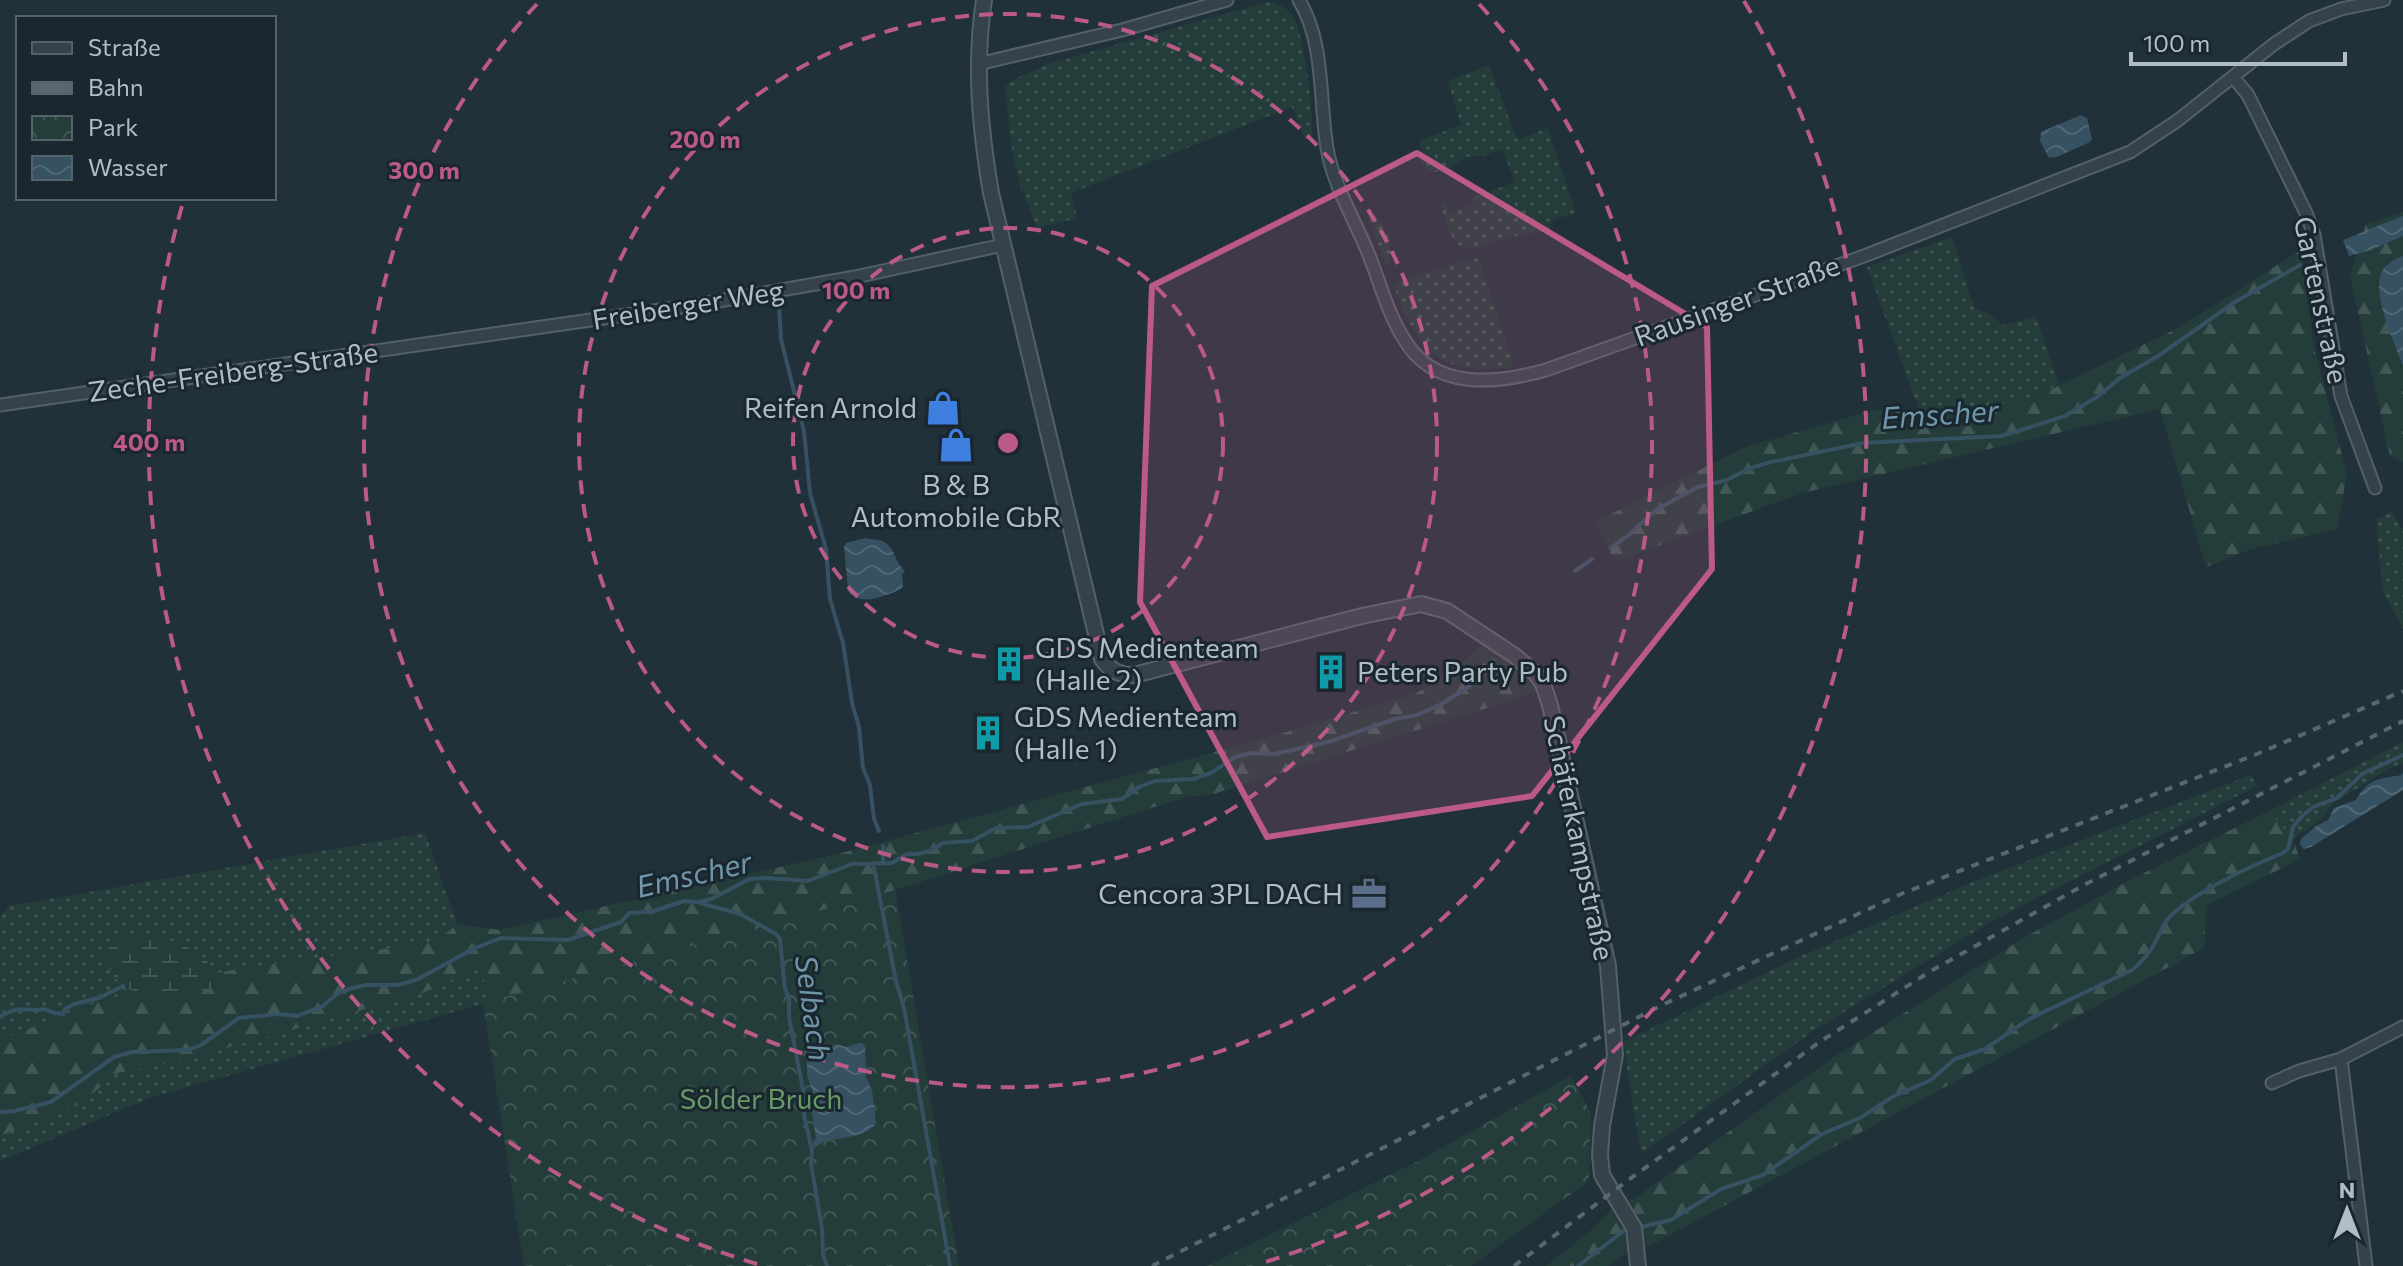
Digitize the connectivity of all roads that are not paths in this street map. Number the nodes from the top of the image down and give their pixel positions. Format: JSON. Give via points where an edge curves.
{"nodes":[{"id":1,"x":984,"y":0,"type":"edge"},
{"id":2,"x":1227,"y":0,"type":"edge"},
{"id":3,"x":1299,"y":0,"type":"edge"},
{"id":4,"x":2384,"y":0,"type":"edge"},
{"id":5,"x":978,"y":64,"type":"junction"},
{"id":6,"x":2233,"y":77,"type":"junction"},
{"id":7,"x":1003,"y":245,"type":"junction"},
{"id":8,"x":465,"y":339,"type":"joint"},
{"id":9,"x":0,"y":405,"type":"edge"},
{"id":10,"x":2375,"y":488,"type":"dead end"},
{"id":11,"x":2403,"y":1027,"type":"edge"},
{"id":12,"x":2341,"y":1059,"type":"junction"},
{"id":13,"x":2272,"y":1083,"type":"dead end"},
{"id":14,"x":1638,"y":1266,"type":"edge"},
{"id":15,"x":2366,"y":1266,"type":"edge"}],
"edges":[{"from":1,"to":5,"type":"street"},
{"from":2,"to":5,"type":"street"},
{"from":3,"to":6,"type":"street","name":"Rausinger Straße","via":[[1312,28],[1330,162],[1389,310],[1419,359],[1440,372],[1478,381],[1546,370],[2076,175],[2130,152]]},
{"from":4,"to":6,"type":"street","name":"Rausinger Straße","via":[[2309,21]]},
{"from":5,"to":7,"type":"street","via":[[982,143]]},
{"from":6,"to":10,"type":"street","name":"Gartenstraße","via":[[2248,95],[2314,235],[2341,396]]},
{"from":7,"to":8,"type":"street","name":"Freiberger Weg","via":[[855,277]]},
{"from":7,"to":14,"type":"street","name":"Schäferkampstraße","via":[[1102,659],[1110,669],[1134,675],[1421,604],[1447,611],[1477,630],[1543,684],[1608,966],[1615,1055],[1602,1126],[1602,1175],[1634,1228]]},
{"from":8,"to":9,"type":"street","name":"Zeche-Freiberg-Straße"},
{"from":11,"to":12,"type":"street"},
{"from":12,"to":13,"type":"street"},
{"from":12,"to":15,"type":"street"}]}
